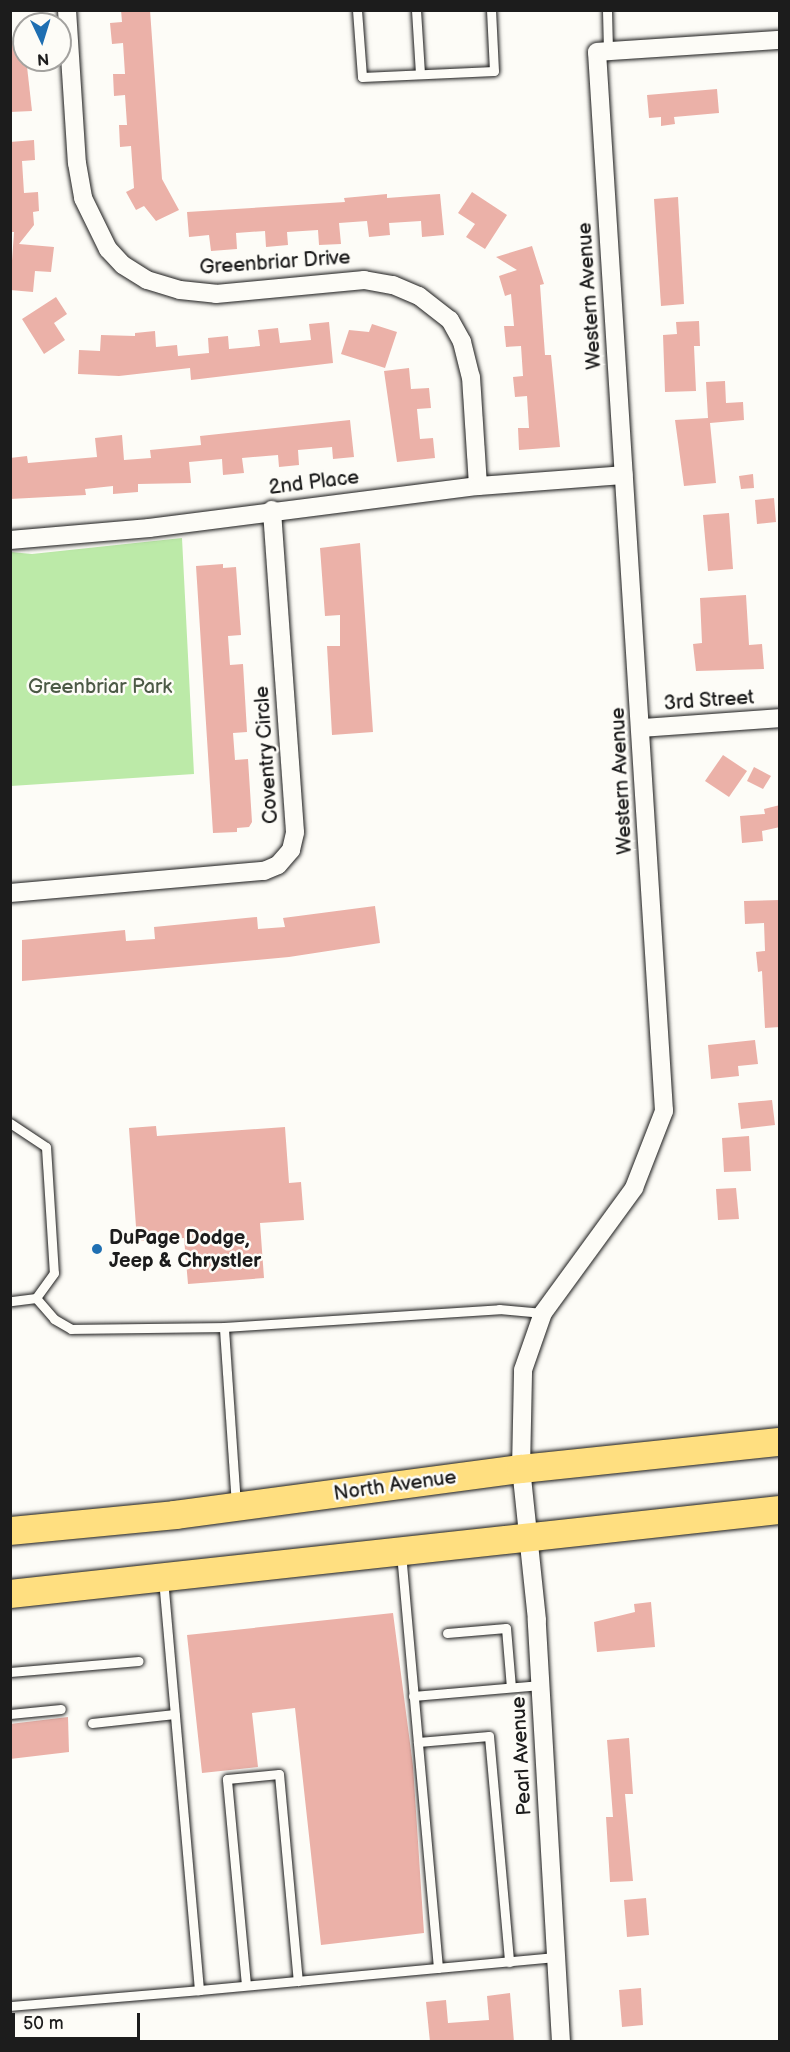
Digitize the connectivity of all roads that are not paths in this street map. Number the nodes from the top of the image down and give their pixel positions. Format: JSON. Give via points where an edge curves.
{"nodes":[{"id":1,"x":67,"y":10,"type":"edge"},
{"id":2,"x":357,"y":10,"type":"edge"},
{"id":3,"x":416,"y":10,"type":"edge"},
{"id":4,"x":491,"y":10,"type":"edge"},
{"id":5,"x":606,"y":10,"type":"edge"},
{"id":6,"x":780,"y":40,"type":"edge"},
{"id":7,"x":603,"y":52,"type":"junction"},
{"id":8,"x":420,"y":74,"type":"junction"},
{"id":9,"x":624,"y":475,"type":"junction"},
{"id":10,"x":478,"y":486,"type":"junction"},
{"id":11,"x":272,"y":510,"type":"junction"},
{"id":12,"x":10,"y":540,"type":"edge"},
{"id":13,"x":780,"y":718,"type":"edge"},
{"id":14,"x":642,"y":728,"type":"junction"},
{"id":15,"x":10,"y":893,"type":"edge"},
{"id":16,"x":10,"y":1123,"type":"edge"},
{"id":17,"x":36,"y":1298,"type":"junction"},
{"id":18,"x":10,"y":1300,"type":"edge"},
{"id":19,"x":543,"y":1313,"type":"junction"},
{"id":20,"x":224,"y":1327,"type":"junction"},
{"id":21,"x":780,"y":1442,"type":"edge"},
{"id":22,"x":522,"y":1469,"type":"junction"},
{"id":23,"x":236,"y":1507,"type":"junction"},
{"id":24,"x":780,"y":1510,"type":"edge"},
{"id":25,"x":10,"y":1531,"type":"edge"},
{"id":26,"x":527,"y":1538,"type":"junction"},
{"id":27,"x":400,"y":1551,"type":"junction"},
{"id":28,"x":162,"y":1576,"type":"junction"},
{"id":29,"x":10,"y":1594,"type":"edge"},
{"id":30,"x":447,"y":1633,"type":"dead end"},
{"id":31,"x":139,"y":1660,"type":"dead end"},
{"id":32,"x":10,"y":1672,"type":"edge"},
{"id":33,"x":541,"y":1685,"type":"junction"},
{"id":34,"x":511,"y":1687,"type":"junction"},
{"id":35,"x":413,"y":1696,"type":"junction"},
{"id":36,"x":61,"y":1709,"type":"dead end"},
{"id":37,"x":10,"y":1714,"type":"edge"},
{"id":38,"x":175,"y":1714,"type":"junction"},
{"id":39,"x":92,"y":1724,"type":"dead end"},
{"id":40,"x":418,"y":1742,"type":"junction"},
{"id":41,"x":556,"y":1957,"type":"junction"},
{"id":42,"x":509,"y":1962,"type":"junction"},
{"id":43,"x":438,"y":1968,"type":"junction"},
{"id":44,"x":298,"y":1981,"type":"junction"},
{"id":45,"x":246,"y":1985,"type":"junction"},
{"id":46,"x":200,"y":1990,"type":"junction"},
{"id":47,"x":10,"y":2006,"type":"edge"},
{"id":48,"x":561,"y":2042,"type":"edge"}],
"edges":[{"from":1,"to":10,"type":"street","name":"Greenbriar Drive","via":[[77,163],[83,198],[108,249],[123,265],[147,280],[180,290],[216,294],[364,280],[393,285],[419,296],[450,320],[462,342],[471,377]]},
{"from":2,"to":8,"type":"lane","via":[[362,77]]},
{"from":3,"to":8,"type":"lane"},
{"from":4,"to":8,"type":"lane","via":[[495,71]]},
{"from":5,"to":7,"type":"lane"},
{"from":6,"to":7,"type":"street"},
{"from":7,"to":9,"type":"street","name":"Western Avenue"},
{"from":9,"to":10,"type":"street","name":"2nd Place"},
{"from":9,"to":14,"type":"street","name":"Western Avenue"},
{"from":10,"to":11,"type":"street","name":"2nd Place"},
{"from":11,"to":12,"type":"street","name":"2nd Place","via":[[149,528]]},
{"from":11,"to":15,"type":"street","name":"Coventry Circle","via":[[296,832],[291,850],[264,872]]},
{"from":13,"to":14,"type":"street","name":"3rd Street"},
{"from":14,"to":19,"type":"street","name":"Western Avenue","via":[[664,1111],[634,1188]]},
{"from":16,"to":17,"type":"lane","via":[[46,1147],[54,1273]]},
{"from":17,"to":18,"type":"lane"},
{"from":17,"to":20,"type":"lane","via":[[54,1319],[71,1329]]},
{"from":19,"to":20,"type":"lane","via":[[499,1309]]},
{"from":19,"to":22,"type":"street","name":"Western Avenue","via":[[524,1370]]},
{"from":20,"to":23,"type":"lane"},
{"from":21,"to":22,"type":"main road","name":"North Avenue"},
{"from":22,"to":23,"type":"main road","name":"North Avenue"},
{"from":22,"to":26,"type":"street","name":"Pearl Avenue"},
{"from":23,"to":25,"type":"main road","name":"North Avenue"},
{"from":24,"to":26,"type":"main road"},
{"from":26,"to":27,"type":"main road"},
{"from":26,"to":33,"type":"street","name":"Pearl Avenue"},
{"from":27,"to":28,"type":"main road"},
{"from":27,"to":35,"type":"lane"},
{"from":28,"to":29,"type":"main road"},
{"from":28,"to":38,"type":"lane"},
{"from":30,"to":34,"type":"lane","via":[[506,1628]]},
{"from":31,"to":32,"type":"lane"},
{"from":33,"to":34,"type":"lane"},
{"from":33,"to":41,"type":"street","name":"Pearl Avenue"},
{"from":34,"to":35,"type":"lane"},
{"from":35,"to":40,"type":"lane"},
{"from":36,"to":37,"type":"lane"},
{"from":38,"to":39,"type":"lane"},
{"from":38,"to":46,"type":"lane"},
{"from":40,"to":42,"type":"lane","via":[[489,1736]]},
{"from":40,"to":43,"type":"lane"},
{"from":41,"to":42,"type":"lane"},
{"from":41,"to":48,"type":"street","name":"Pearl Avenue"},
{"from":42,"to":43,"type":"lane"},
{"from":43,"to":44,"type":"lane"},
{"from":44,"to":45,"type":"lane"},
{"from":44,"to":45,"type":"lane","via":[[279,1774],[227,1779]]},
{"from":45,"to":46,"type":"lane"},
{"from":46,"to":47,"type":"lane"}]}
